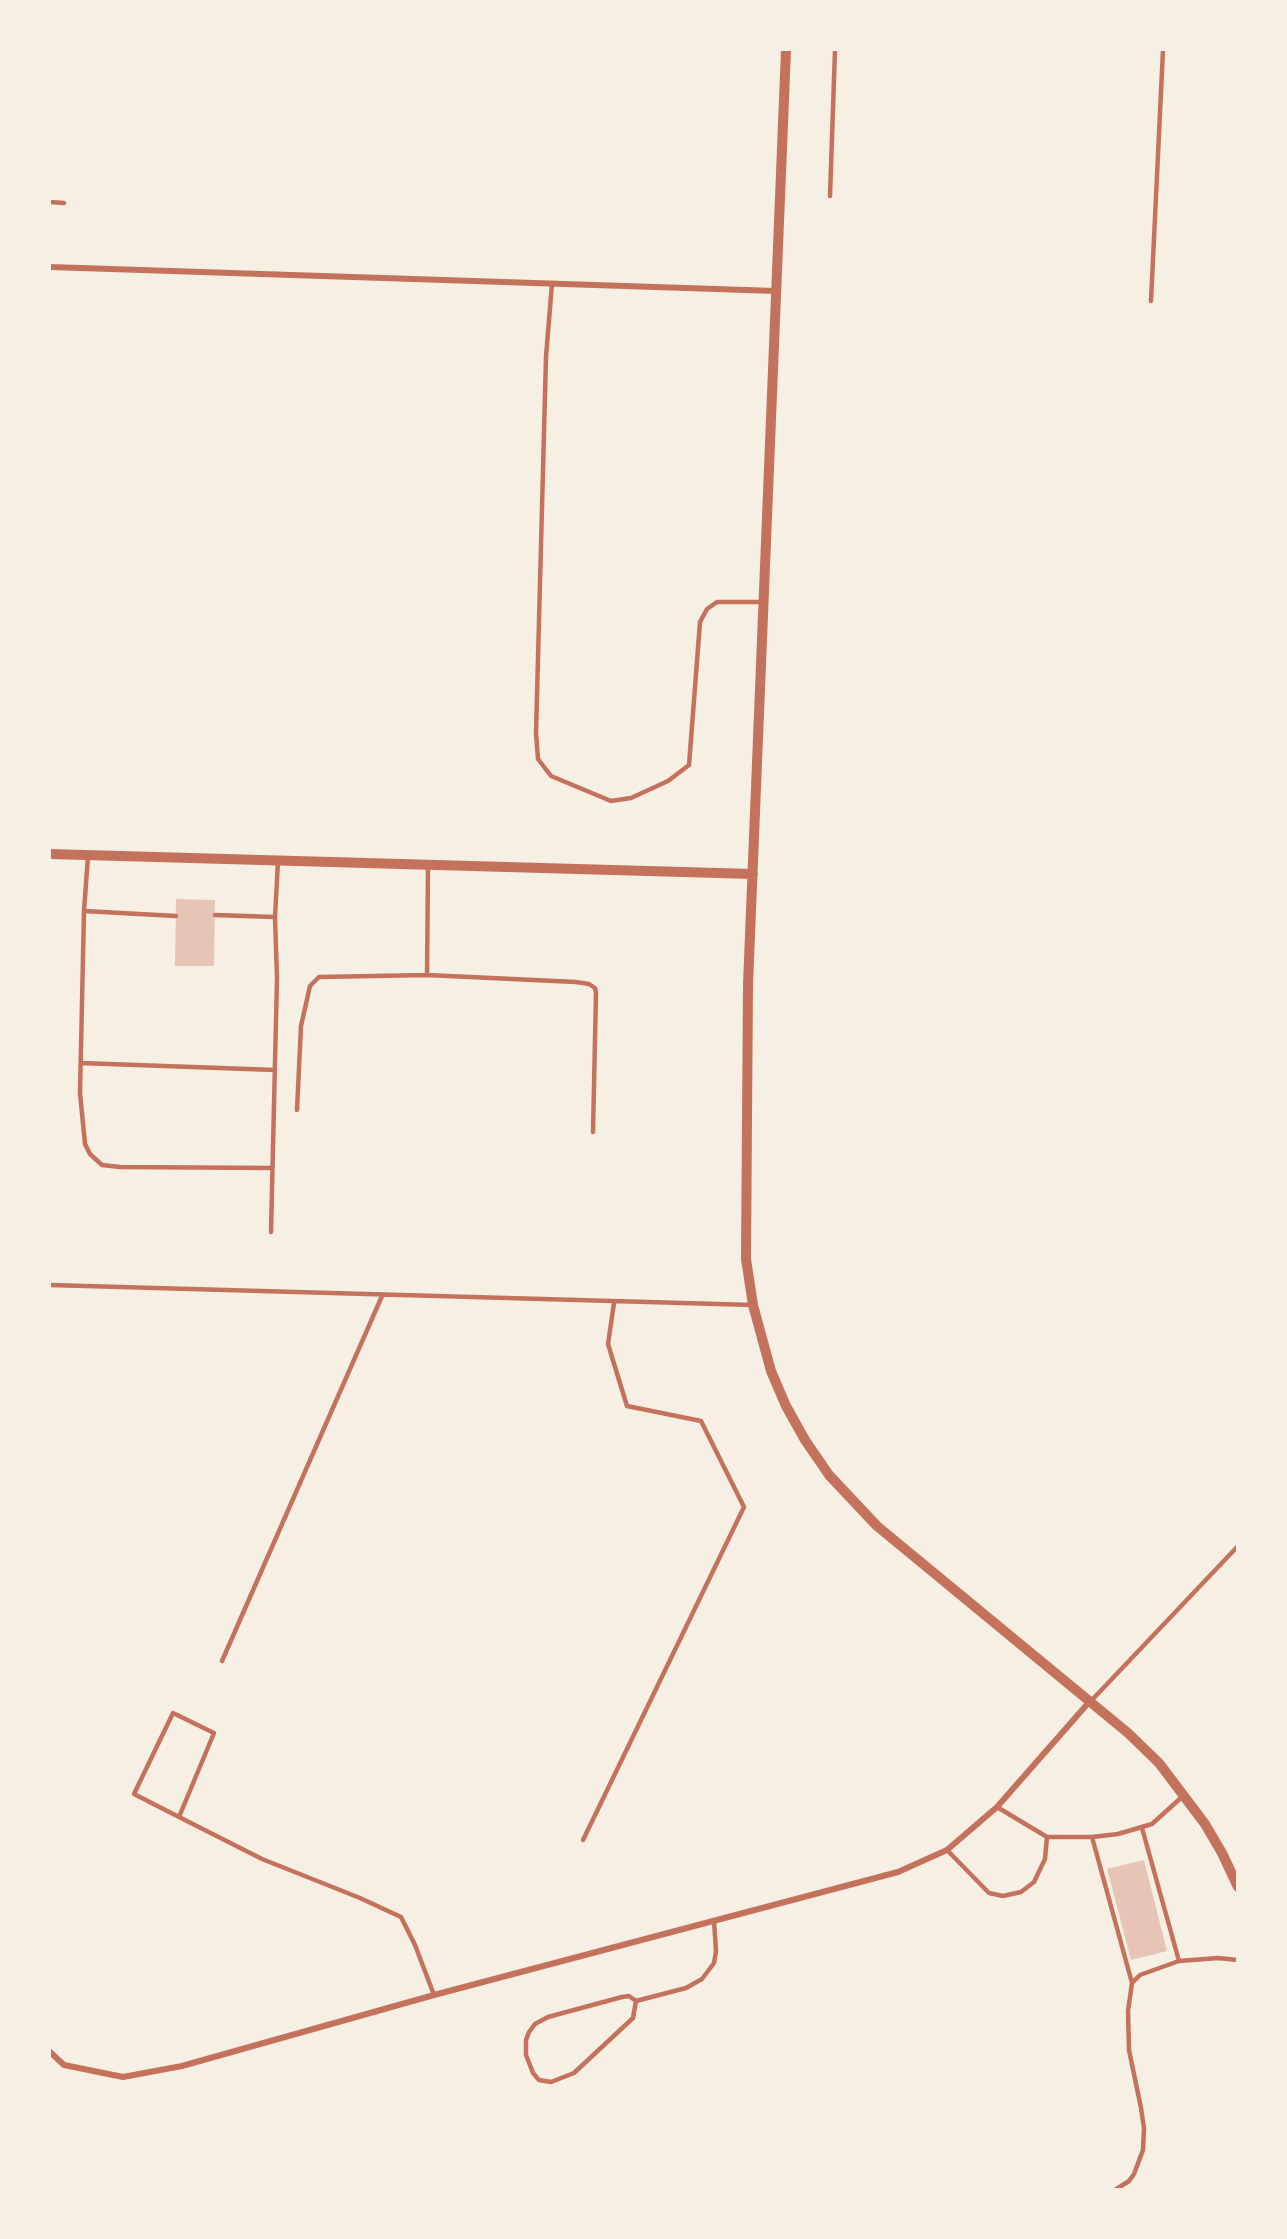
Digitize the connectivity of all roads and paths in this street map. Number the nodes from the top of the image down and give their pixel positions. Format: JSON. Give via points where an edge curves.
{"nodes":[{"id":1,"x":786,"y":50,"type":"edge"},
{"id":2,"x":835,"y":50,"type":"edge"},
{"id":3,"x":1163,"y":50,"type":"edge"},
{"id":4,"x":830,"y":196,"type":"dead end"},
{"id":5,"x":50,"y":202,"type":"edge"},
{"id":6,"x":64,"y":202,"type":"dead end"},
{"id":7,"x":50,"y":267,"type":"edge"},
{"id":8,"x":552,"y":283,"type":"junction"},
{"id":9,"x":776,"y":291,"type":"junction"},
{"id":10,"x":1151,"y":301,"type":"dead end"},
{"id":11,"x":764,"y":602,"type":"junction"},
{"id":12,"x":50,"y":854,"type":"edge"},
{"id":13,"x":88,"y":855,"type":"junction"},
{"id":14,"x":278,"y":861,"type":"junction"},
{"id":15,"x":428,"y":863,"type":"junction"},
{"id":16,"x":753,"y":874,"type":"junction"},
{"id":17,"x":84,"y":911,"type":"junction"},
{"id":18,"x":215,"y":915,"type":"dead end"},
{"id":19,"x":176,"y":916,"type":"dead end"},
{"id":20,"x":275,"y":917,"type":"junction"},
{"id":21,"x":427,"y":975,"type":"junction"},
{"id":22,"x":81,"y":1063,"type":"junction"},
{"id":23,"x":275,"y":1070,"type":"junction"},
{"id":24,"x":297,"y":1110,"type":"dead end"},
{"id":25,"x":593,"y":1132,"type":"dead end"},
{"id":26,"x":272,"y":1168,"type":"junction"},
{"id":27,"x":271,"y":1232,"type":"dead end"},
{"id":28,"x":50,"y":1286,"type":"edge"},
{"id":29,"x":382,"y":1296,"type":"junction"},
{"id":30,"x":614,"y":1303,"type":"junction"},
{"id":31,"x":753,"y":1305,"type":"junction"},
{"id":32,"x":1238,"y":1546,"type":"edge"},
{"id":33,"x":222,"y":1661,"type":"dead end"},
{"id":34,"x":1090,"y":1701,"type":"junction"},
{"id":35,"x":1185,"y":1795,"type":"junction"},
{"id":36,"x":997,"y":1807,"type":"junction"},
{"id":37,"x":179,"y":1817,"type":"junction"},
{"id":38,"x":1142,"y":1828,"type":"junction"},
{"id":39,"x":1092,"y":1836,"type":"junction"},
{"id":40,"x":1047,"y":1837,"type":"junction"},
{"id":41,"x":584,"y":1840,"type":"dead end"},
{"id":42,"x":947,"y":1850,"type":"junction"},
{"id":43,"x":1238,"y":1887,"type":"edge"},
{"id":44,"x":714,"y":1921,"type":"junction"},
{"id":45,"x":1238,"y":1960,"type":"edge"},
{"id":46,"x":1179,"y":1961,"type":"junction"},
{"id":47,"x":1132,"y":1983,"type":"junction"},
{"id":48,"x":434,"y":1995,"type":"junction"},
{"id":49,"x":636,"y":2001,"type":"junction"},
{"id":50,"x":50,"y":2052,"type":"edge"},
{"id":51,"x":1115,"y":2190,"type":"edge"}],
"edges":[{"from":1,"to":9,"type":"street"},
{"from":2,"to":4,"type":"lane"},
{"from":3,"to":10,"type":"lane"},
{"from":5,"to":6,"type":"lane"},
{"from":7,"to":8,"type":"street"},
{"from":8,"to":9,"type":"street"},
{"from":8,"to":11,"type":"lane","via":[[546,357],[538,759],[551,776],[611,801],[632,798],[668,782],[689,765],[700,622],[707,609],[717,602]]},
{"from":9,"to":11,"type":"street"},
{"from":11,"to":16,"type":"street"},
{"from":12,"to":13,"type":"street"},
{"from":13,"to":14,"type":"street"},
{"from":13,"to":17,"type":"lane"},
{"from":14,"to":15,"type":"street"},
{"from":14,"to":20,"type":"lane"},
{"from":15,"to":16,"type":"street"},
{"from":15,"to":21,"type":"lane"},
{"from":16,"to":31,"type":"street","via":[[746,1198],[746,1258]]},
{"from":17,"to":19,"type":"lane"},
{"from":17,"to":22,"type":"lane"},
{"from":18,"to":20,"type":"lane"},
{"from":20,"to":23,"type":"lane"},
{"from":21,"to":24,"type":"lane","via":[[326,976],[314,980],[309,986],[301,1026]]},
{"from":21,"to":25,"type":"lane","via":[[576,982],[595,988]]},
{"from":22,"to":23,"type":"lane"},
{"from":22,"to":26,"type":"lane","via":[[85,1144],[97,1162],[120,1167]]},
{"from":23,"to":26,"type":"lane"},
{"from":26,"to":27,"type":"lane"},
{"from":28,"to":29,"type":"lane"},
{"from":29,"to":30,"type":"lane"},
{"from":29,"to":33,"type":"lane"},
{"from":30,"to":31,"type":"lane"},
{"from":30,"to":41,"type":"lane","via":[[608,1344],[627,1406],[701,1421],[744,1507]]},
{"from":31,"to":34,"type":"street","via":[[771,1371],[786,1406],[829,1475],[877,1526]]},
{"from":32,"to":34,"type":"lane"},
{"from":34,"to":35,"type":"street","via":[[1159,1763]]},
{"from":34,"to":36,"type":"street"},
{"from":35,"to":38,"type":"lane"},
{"from":35,"to":43,"type":"street","via":[[1222,1853]]},
{"from":36,"to":40,"type":"lane"},
{"from":36,"to":42,"type":"street"},
{"from":37,"to":37,"type":"lane","via":[[214,1733],[173,1713],[134,1794]]},
{"from":37,"to":48,"type":"lane","via":[[262,1859],[400,1917]]},
{"from":38,"to":39,"type":"lane"},
{"from":38,"to":46,"type":"lane"},
{"from":39,"to":40,"type":"lane"},
{"from":39,"to":47,"type":"lane"},
{"from":40,"to":42,"type":"lane","via":[[1045,1859],[1034,1882],[1021,1892],[1003,1896],[989,1893]]},
{"from":42,"to":44,"type":"street","via":[[898,1872]]},
{"from":44,"to":48,"type":"street"},
{"from":44,"to":49,"type":"lane","via":[[714,1963],[702,1979],[686,1988]]},
{"from":45,"to":46,"type":"lane"},
{"from":46,"to":47,"type":"lane","via":[[1140,1975]]},
{"from":47,"to":51,"type":"lane","via":[[1129,2050],[1144,2128],[1143,2150],[1134,2174]]},
{"from":48,"to":50,"type":"street","via":[[182,2067],[123,2077],[64,2065]]},
{"from":49,"to":49,"type":"lane","via":[[622,1996],[561,2012],[535,2024],[528,2032],[525,2046],[533,2073],[539,2080],[551,2082],[574,2073],[633,2018]]}]}
